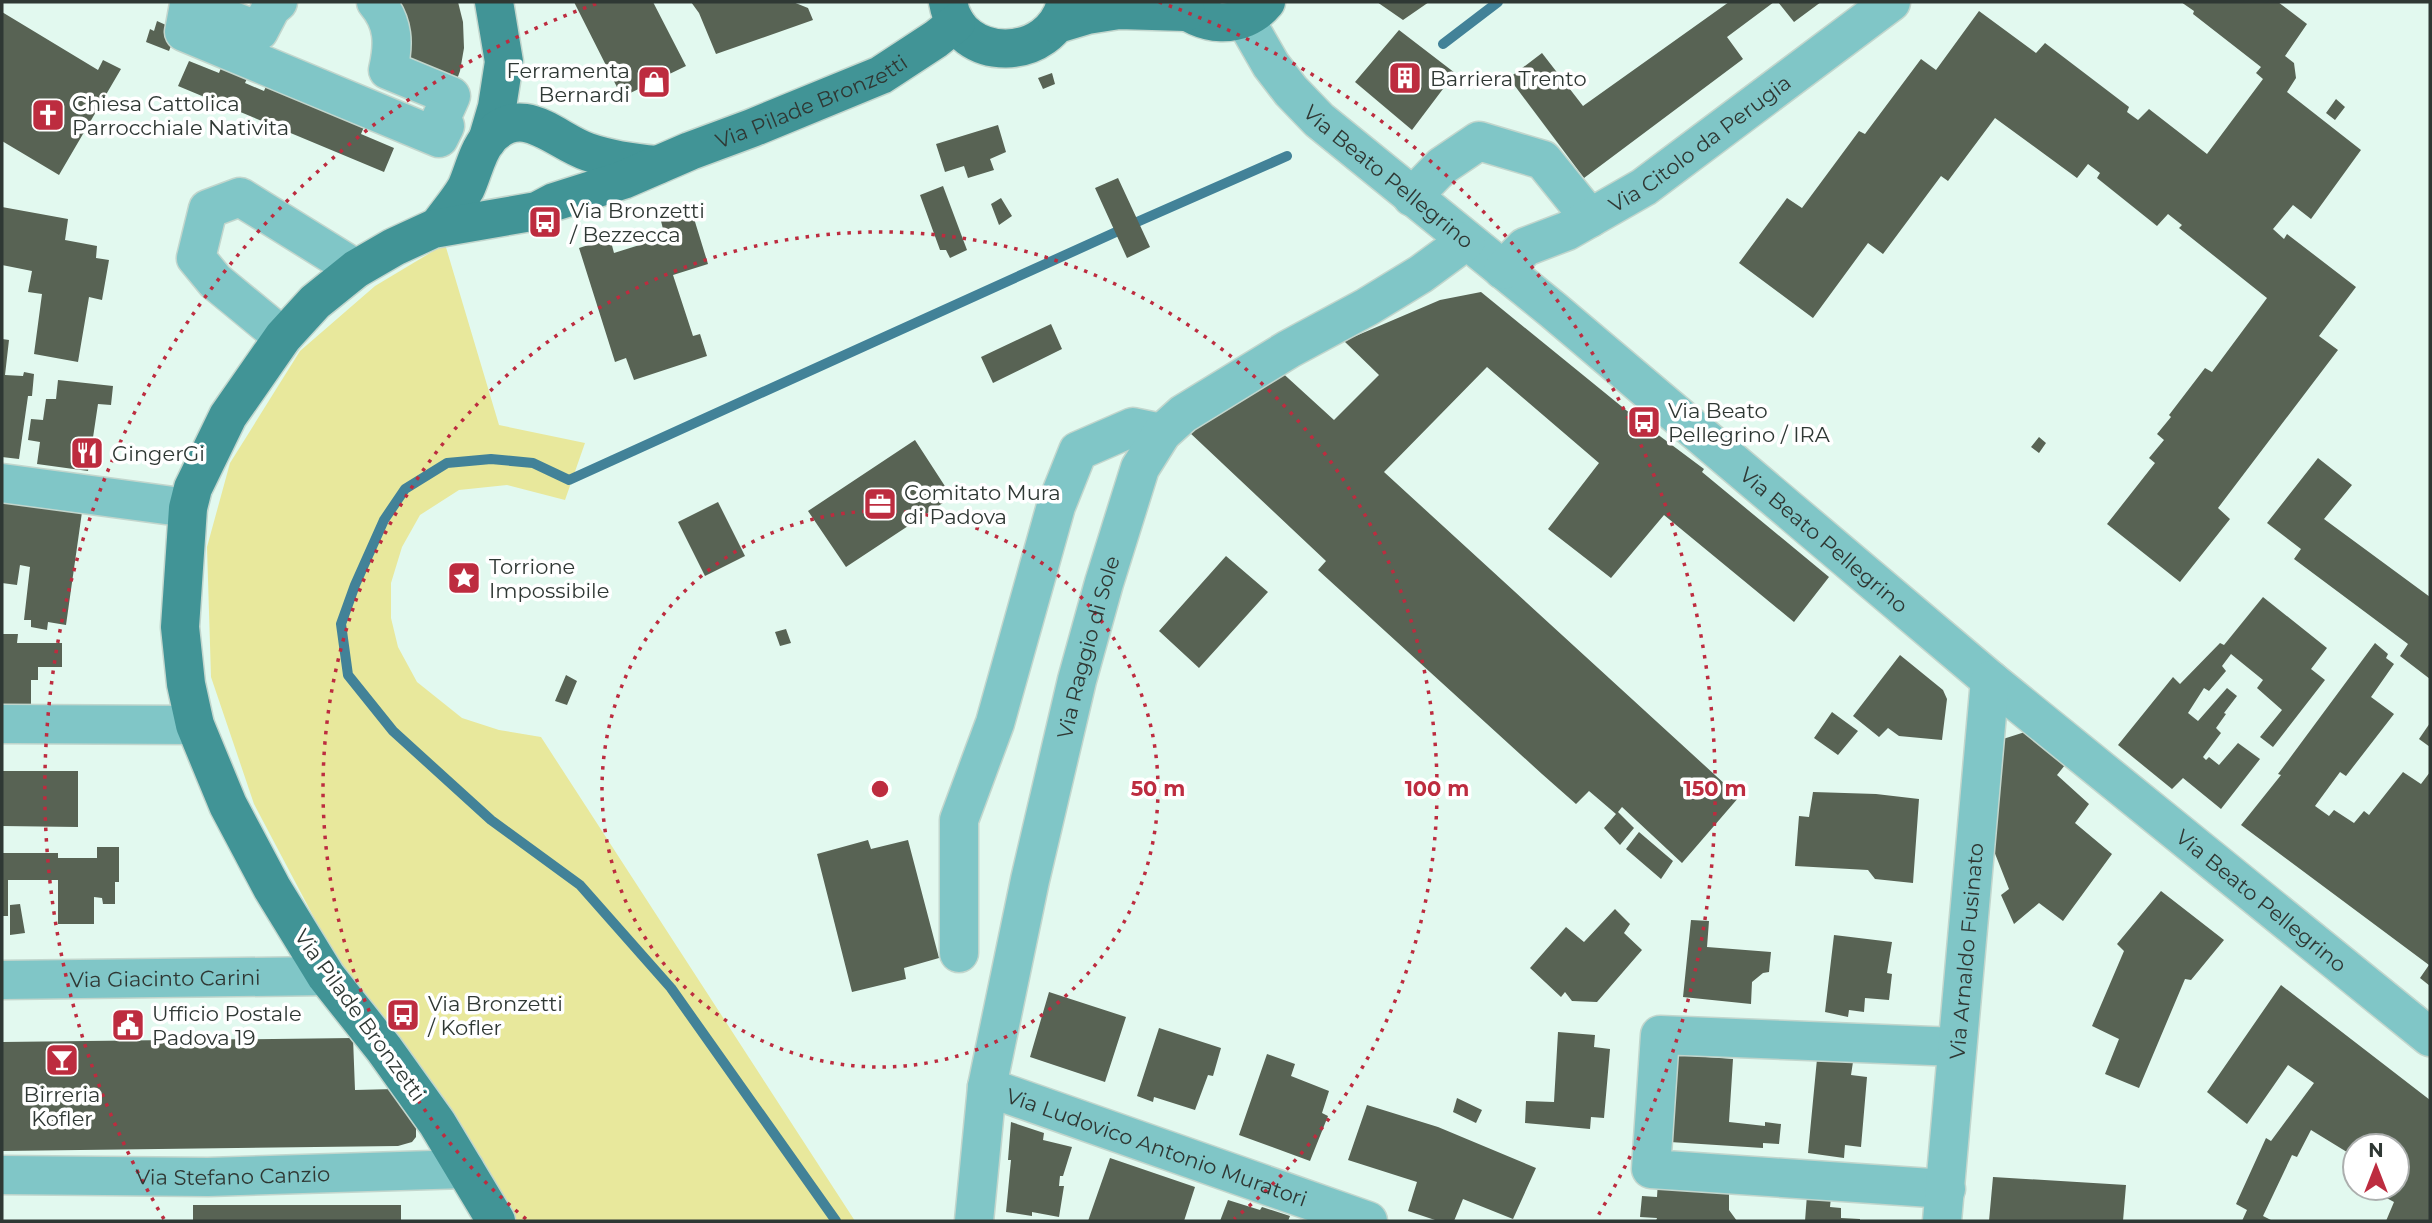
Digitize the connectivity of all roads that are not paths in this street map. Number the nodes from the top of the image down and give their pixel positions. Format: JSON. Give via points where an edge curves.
{"nodes":[{"id":1,"x":376,"y":2,"type":"edge"},
{"id":2,"x":494,"y":2,"type":"edge"},
{"id":3,"x":1891,"y":2,"type":"edge"},
{"id":4,"x":263,"y":6,"type":"edge"},
{"id":5,"x":1181,"y":7,"type":"edge"},
{"id":6,"x":1255,"y":10,"type":"edge"},
{"id":7,"x":952,"y":12,"type":"edge"},
{"id":8,"x":1062,"y":13,"type":"edge"},
{"id":9,"x":504,"y":62,"type":"junction"},
{"id":10,"x":552,"y":133,"type":"junction"},
{"id":11,"x":483,"y":149,"type":"junction"},
{"id":12,"x":657,"y":165,"type":"junction"},
{"id":13,"x":1412,"y":197,"type":"junction"},
{"id":14,"x":536,"y":208,"type":"junction"},
{"id":15,"x":1590,"y":218,"type":"junction"},
{"id":16,"x":438,"y":227,"type":"junction"},
{"id":17,"x":1466,"y":241,"type":"junction"},
{"id":18,"x":356,"y":270,"type":"junction"},
{"id":19,"x":1503,"y":270,"type":"junction"},
{"id":20,"x":282,"y":337,"type":"junction"},
{"id":21,"x":1162,"y":433,"type":"junction"},
{"id":22,"x":2,"y":483,"type":"edge"},
{"id":23,"x":188,"y":508,"type":"junction"},
{"id":24,"x":1990,"y":680,"type":"junction"},
{"id":25,"x":2,"y":724,"type":"edge"},
{"id":26,"x":195,"y":725,"type":"junction"},
{"id":27,"x":959,"y":953,"type":"dead end"},
{"id":28,"x":326,"y":976,"type":"junction"},
{"id":29,"x":2,"y":980,"type":"edge"},
{"id":30,"x":2430,"y":1037,"type":"edge"},
{"id":31,"x":1957,"y":1047,"type":"junction"},
{"id":32,"x":988,"y":1087,"type":"junction"},
{"id":33,"x":465,"y":1169,"type":"junction"},
{"id":34,"x":2,"y":1175,"type":"edge"},
{"id":35,"x":1944,"y":1205,"type":"edge"},
{"id":36,"x":496,"y":1221,"type":"edge"},
{"id":37,"x":974,"y":1221,"type":"edge"},
{"id":38,"x":1368,"y":1221,"type":"edge"}],
"edges":[{"from":1,"to":4,"type":"street","via":[[391,30],[388,69],[451,96],[439,123],[445,126],[439,138],[184,32],[189,4],[258,30],[271,8]]},
{"from":2,"to":9,"type":"main road"},
{"from":3,"to":15,"type":"street","name":"Via Citolo da Perugia","via":[[1644,187]]},
{"from":5,"to":6,"type":"main road","via":[[1204,21],[1225,23]]},
{"from":5,"to":8,"type":"main road"},
{"from":6,"to":13,"type":"street","name":"Via Beato Pellegrino","via":[[1271,65],[1291,90],[1319,120]]},
{"from":7,"to":8,"type":"main road","via":[[970,37],[1007,49],[1026,47],[1043,37]]},
{"from":7,"to":12,"type":"main road","name":"Via Pilade Bronzetti","via":[[936,39],[881,75]]},
{"from":9,"to":10,"type":"main road"},
{"from":9,"to":11,"type":"main road","via":[[497,107]]},
{"from":10,"to":11,"type":"main road","name":"Via Pilade Bronzetti","via":[[531,123],[514,123],[499,130]]},
{"from":10,"to":12,"type":"main road","name":"Via Pilade Bronzetti","via":[[621,162]]},
{"from":10,"to":14,"type":"main road","via":[[566,152],[569,170],[565,187]]},
{"from":11,"to":14,"type":"main road","via":[[480,182],[495,203]]},
{"from":11,"to":16,"type":"main road","name":"Via Pilade Bronzetti","via":[[465,190]]},
{"from":12,"to":14,"type":"main road","name":"Via Pilade Bronzetti"},
{"from":13,"to":15,"type":"street","via":[[1442,166],[1479,141],[1543,160]]},
{"from":13,"to":17,"type":"street","name":"Via Beato Pellegrino"},
{"from":14,"to":16,"type":"main road","name":"Via Pilade Bronzetti","via":[[486,222]]},
{"from":15,"to":19,"type":"street","name":"Via Citolo da Perugia","via":[[1525,247]]},
{"from":16,"to":18,"type":"main road","name":"Via Pilade Bronzetti"},
{"from":17,"to":19,"type":"street","name":"Via Beato Pellegrino"},
{"from":17,"to":21,"type":"street","name":"Via Raggio di Sole","via":[[1410,280],[1183,414]]},
{"from":18,"to":20,"type":"main road","name":"Via Pilade Bronzetti","via":[[315,302]]},
{"from":18,"to":20,"type":"street","via":[[240,197],[208,209],[196,258],[215,281]]},
{"from":19,"to":24,"type":"street","name":"Via Beato Pellegrino"},
{"from":20,"to":23,"type":"main road","name":"Via Pilade Bronzetti","via":[[228,415]]},
{"from":21,"to":27,"type":"street","via":[[1133,427],[1078,452],[1056,506],[995,723],[959,820]]},
{"from":21,"to":32,"type":"street","name":"Via Raggio di Sole","via":[[1140,468],[1077,680]]},
{"from":22,"to":23,"type":"street"},
{"from":23,"to":26,"type":"main road","name":"Via Pilade Bronzetti","via":[[180,627]]},
{"from":24,"to":30,"type":"street","name":"Via Beato Pellegrino"},
{"from":24,"to":31,"type":"street","name":"Via Arnaldo Fusinato"},
{"from":25,"to":26,"type":"street"},
{"from":26,"to":28,"type":"main road","name":"Via Pilade Bronzetti","via":[[241,829]]},
{"from":28,"to":29,"type":"street","name":"Via Giacinto Carini"},
{"from":28,"to":33,"type":"main road","name":"Via Pilade Bronzetti","via":[[415,1091]]},
{"from":31,"to":35,"type":"street","name":"Via Arnaldo Fusinato"},
{"from":31,"to":35,"type":"street","via":[[1660,1035],[1651,1170]]},
{"from":32,"to":37,"type":"street","name":"Via Raggio di Sole"},
{"from":32,"to":38,"type":"street","name":"Via Ludovico Antonio Muratori"},
{"from":33,"to":34,"type":"street","name":"Via Stefano Canzio","via":[[208,1177]]},
{"from":33,"to":36,"type":"main road","name":"Via Pilade Bronzetti"}]}
